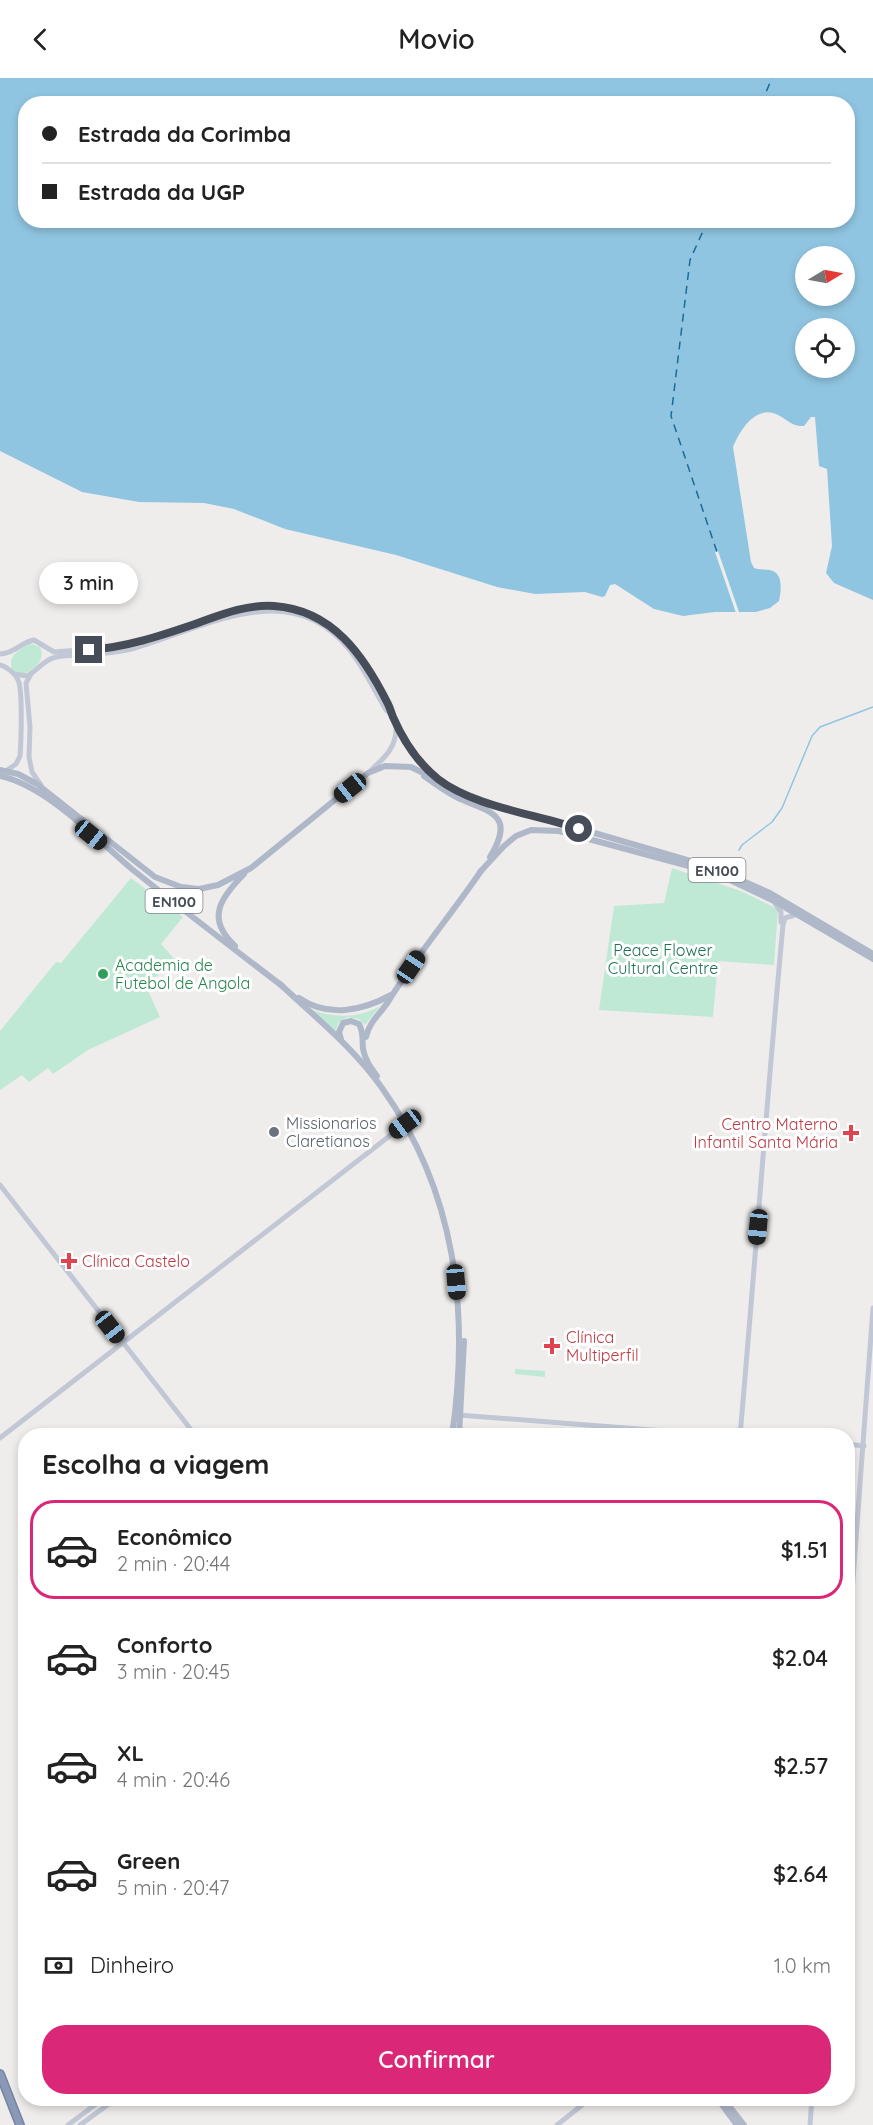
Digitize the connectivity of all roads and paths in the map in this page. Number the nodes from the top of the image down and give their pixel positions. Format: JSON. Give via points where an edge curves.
{"nodes":[{"id":1,"x":44,"y":646,"type":"junction"},
{"id":2,"x":12,"y":651,"type":"junction"},
{"id":3,"x":0,"y":654,"type":"edge"},
{"id":4,"x":45,"y":662,"type":"junction"},
{"id":5,"x":0,"y":665,"type":"edge"},
{"id":6,"x":8,"y":669,"type":"junction"},
{"id":7,"x":14,"y":674,"type":"junction"},
{"id":8,"x":31,"y":674,"type":"junction"},
{"id":9,"x":391,"y":714,"type":"junction"},
{"id":10,"x":396,"y":724,"type":"junction"},
{"id":11,"x":20,"y":756,"type":"junction"},
{"id":12,"x":29,"y":757,"type":"junction"},
{"id":13,"x":417,"y":770,"type":"junction"},
{"id":14,"x":3,"y":771,"type":"edge"},
{"id":15,"x":368,"y":773,"type":"junction"},
{"id":16,"x":0,"y":776,"type":"edge"},
{"id":17,"x":439,"y":780,"type":"junction"},
{"id":18,"x":46,"y":790,"type":"junction"},
{"id":19,"x":251,"y":868,"type":"junction"},
{"id":20,"x":480,"y":872,"type":"junction"},
{"id":21,"x":774,"y":901,"type":"junction"},
{"id":22,"x":798,"y":914,"type":"junction"},
{"id":23,"x":782,"y":929,"type":"junction"},
{"id":24,"x":873,"y":954,"type":"edge"},
{"id":25,"x":873,"y":959,"type":"edge"},
{"id":26,"x":257,"y":967,"type":"junction"},
{"id":27,"x":280,"y":984,"type":"junction"},
{"id":28,"x":392,"y":995,"type":"junction"},
{"id":29,"x":365,"y":1055,"type":"junction"},
{"id":30,"x":357,"y":1058,"type":"junction"},
{"id":31,"x":405,"y":1124,"type":"junction"},
{"id":32,"x":0,"y":1185,"type":"edge"},
{"id":33,"x":873,"y":1308,"type":"edge"},
{"id":34,"x":122,"y":1342,"type":"junction"},
{"id":35,"x":459,"y":1415,"type":"junction"},
{"id":36,"x":190,"y":1428,"type":"edge"},
{"id":37,"x":457,"y":1428,"type":"edge"},
{"id":38,"x":457,"y":1428,"type":"edge"},
{"id":39,"x":626,"y":1428,"type":"edge"},
{"id":40,"x":741,"y":1428,"type":"edge"},
{"id":41,"x":0,"y":1438,"type":"edge"},
{"id":42,"x":855,"y":1445,"type":"edge"},
{"id":43,"x":864,"y":1446,"type":"junction"},
{"id":44,"x":855,"y":1559,"type":"edge"},
{"id":45,"x":0,"y":2074,"type":"edge"},
{"id":46,"x":0,"y":2084,"type":"edge"},
{"id":47,"x":93,"y":2106,"type":"edge"},
{"id":48,"x":106,"y":2106,"type":"edge"},
{"id":49,"x":581,"y":2106,"type":"edge"},
{"id":50,"x":723,"y":2106,"type":"edge"},
{"id":51,"x":729,"y":2106,"type":"edge"},
{"id":52,"x":811,"y":2106,"type":"edge"},
{"id":53,"x":18,"y":2125,"type":"edge"},
{"id":54,"x":68,"y":2125,"type":"edge"},
{"id":55,"x":80,"y":2125,"type":"edge"},
{"id":56,"x":556,"y":2125,"type":"edge"},
{"id":57,"x":737,"y":2125,"type":"edge"},
{"id":58,"x":744,"y":2125,"type":"edge"},
{"id":59,"x":810,"y":2125,"type":"edge"}],
"edges":[{"from":1,"to":2,"type":"main road","via":[[30,641]]},
{"from":1,"to":4,"type":"main road"},
{"from":1,"to":9,"type":"main road","via":[[57,652],[119,647],[237,610],[260,605],[295,608],[326,622],[347,639],[384,696]]},
{"from":2,"to":3,"type":"main road"},
{"from":2,"to":6,"type":"main road"},
{"from":4,"to":8,"type":"main road"},
{"from":4,"to":9,"type":"main road","via":[[58,657],[132,649],[237,615],[261,610],[283,612],[311,619],[338,638]]},
{"from":5,"to":6,"type":"main road"},
{"from":6,"to":7,"type":"main road"},
{"from":7,"to":8,"type":"main road"},
{"from":7,"to":11,"type":"main road","via":[[20,683]]},
{"from":8,"to":12,"type":"main road","via":[[26,683]]},
{"from":9,"to":10,"type":"main road"},
{"from":10,"to":15,"type":"main road","via":[[392,749]]},
{"from":10,"to":17,"type":"main road","via":[[414,753]]},
{"from":11,"to":12,"type":"main road","via":[[24,760]]},
{"from":11,"to":14,"type":"main road","via":[[16,764]]},
{"from":12,"to":18,"type":"main road","via":[[33,775]]},
{"from":13,"to":15,"type":"main road","number":"EN100","via":[[391,766]]},
{"from":13,"to":17,"type":"main road","number":"EN100"},
{"from":13,"to":20,"type":"main road","via":[[443,789],[489,811],[500,824],[500,840]]},
{"from":14,"to":18,"type":"main road","number":"EN100","via":[[27,778]]},
{"from":15,"to":19,"type":"main road","number":"EN100"},
{"from":16,"to":26,"type":"main road","number":"EN100","via":[[44,796]]},
{"from":17,"to":24,"type":"main road","number":"EN100","via":[[480,800],[734,876]]},
{"from":18,"to":19,"type":"main road","number":"EN100","via":[[145,870],[173,885],[208,888]]},
{"from":19,"to":26,"type":"main road","via":[[224,898],[218,919],[226,937]]},
{"from":20,"to":21,"type":"main road","number":"EN100","via":[[516,836],[531,830],[550,830],[706,871]]},
{"from":20,"to":28,"type":"main road","number":"EN100"},
{"from":21,"to":22,"type":"main road","number":"EN100"},
{"from":21,"to":23,"type":"main road","via":[[782,914]]},
{"from":22,"to":23,"type":"main road","via":[[785,918]]},
{"from":22,"to":25,"type":"main road","number":"EN100"},
{"from":23,"to":40,"type":"main road"},
{"from":26,"to":27,"type":"main road","number":"EN100"},
{"from":27,"to":28,"type":"main road","number":"EN100","via":[[302,1001],[332,1010],[364,1008]]},
{"from":27,"to":30,"type":"main road"},
{"from":28,"to":29,"type":"main road","via":[[367,1030]]},
{"from":29,"to":30,"type":"main road","via":[[362,1027],[354,1021],[346,1022],[339,1035]]},
{"from":29,"to":35,"type":"main road","via":[[423,1149],[448,1221],[463,1309]]},
{"from":30,"to":31,"type":"main road"},
{"from":31,"to":34,"type":"main road"},
{"from":31,"to":38,"type":"main road","via":[[431,1178],[452,1257],[460,1338]]},
{"from":32,"to":34,"type":"main road"},
{"from":33,"to":43,"type":"main road"},
{"from":34,"to":36,"type":"main road"},
{"from":34,"to":41,"type":"main road"},
{"from":35,"to":37,"type":"main road"},
{"from":35,"to":39,"type":"main road"},
{"from":42,"to":43,"type":"main road"},
{"from":43,"to":44,"type":"main road"},
{"from":45,"to":53,"type":"highway"},
{"from":46,"to":53,"type":"highway"},
{"from":47,"to":54,"type":"main road"},
{"from":48,"to":55,"type":"main road"},
{"from":49,"to":56,"type":"main road"},
{"from":50,"to":57,"type":"main road"},
{"from":51,"to":58,"type":"main road"},
{"from":52,"to":59,"type":"main road"}]}
